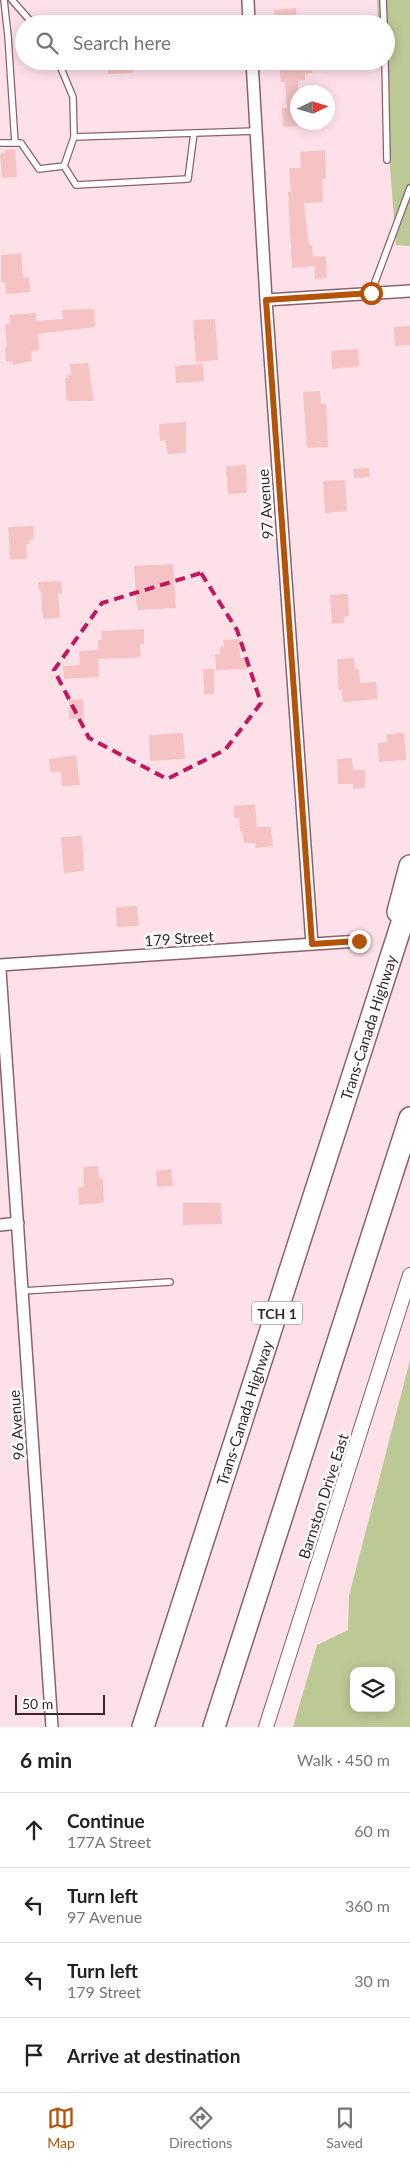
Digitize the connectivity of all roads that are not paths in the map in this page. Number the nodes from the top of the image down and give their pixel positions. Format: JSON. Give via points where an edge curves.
{"nodes":[{"id":1,"x":4,"y":0,"type":"edge"},
{"id":2,"x":12,"y":0,"type":"edge"},
{"id":3,"x":248,"y":0,"type":"edge"},
{"id":4,"x":383,"y":0,"type":"edge"},
{"id":5,"x":25,"y":15,"type":"edge"},
{"id":6,"x":249,"y":15,"type":"edge"},
{"id":7,"x":384,"y":15,"type":"edge"},
{"id":8,"x":62,"y":70,"type":"edge"},
{"id":9,"x":253,"y":70,"type":"edge"},
{"id":10,"x":385,"y":70,"type":"edge"},
{"id":11,"x":256,"y":131,"type":"junction"},
{"id":12,"x":194,"y":133,"type":"junction"},
{"id":13,"x":74,"y":137,"type":"junction"},
{"id":14,"x":0,"y":143,"type":"edge"},
{"id":15,"x":15,"y":143,"type":"junction"},
{"id":16,"x":387,"y":160,"type":"dead end"},
{"id":17,"x":64,"y":166,"type":"junction"},
{"id":18,"x":410,"y":188,"type":"edge"},
{"id":19,"x":410,"y":291,"type":"edge"},
{"id":20,"x":371,"y":293,"type":"junction"},
{"id":21,"x":266,"y":300,"type":"junction"},
{"id":22,"x":410,"y":866,"type":"edge"},
{"id":23,"x":410,"y":898,"type":"edge"},
{"id":24,"x":359,"y":941,"type":"dead end"},
{"id":25,"x":312,"y":944,"type":"junction"},
{"id":26,"x":0,"y":965,"type":"edge"},
{"id":27,"x":0,"y":970,"type":"edge"},
{"id":28,"x":365,"y":1037,"type":"junction"},
{"id":29,"x":5,"y":1109,"type":"edge"},
{"id":30,"x":410,"y":1118,"type":"edge"},
{"id":31,"x":18,"y":1223,"type":"junction"},
{"id":32,"x":0,"y":1225,"type":"edge"},
{"id":33,"x":410,"y":1275,"type":"edge"},
{"id":34,"x":170,"y":1282,"type":"dead end"},
{"id":35,"x":22,"y":1291,"type":"junction"},
{"id":36,"x":52,"y":1727,"type":"edge"},
{"id":37,"x":143,"y":1727,"type":"edge"},
{"id":38,"x":214,"y":1727,"type":"edge"},
{"id":39,"x":266,"y":1727,"type":"edge"}],
"edges":[{"from":1,"to":15,"type":"lane"},
{"from":2,"to":5,"type":"lane"},
{"from":3,"to":6,"type":"street"},
{"from":4,"to":7,"type":"lane"},
{"from":8,"to":13,"type":"lane","via":[[73,97]]},
{"from":9,"to":11,"type":"street","name":"97 Avenue"},
{"from":10,"to":16,"type":"lane"},
{"from":11,"to":12,"type":"lane"},
{"from":11,"to":21,"type":"street","name":"97 Avenue"},
{"from":12,"to":13,"type":"lane"},
{"from":12,"to":17,"type":"lane","via":[[188,179],[76,185]]},
{"from":13,"to":17,"type":"lane"},
{"from":14,"to":15,"type":"lane"},
{"from":15,"to":17,"type":"lane","via":[[20,143],[39,169]]},
{"from":18,"to":20,"type":"lane"},
{"from":19,"to":20,"type":"street"},
{"from":20,"to":21,"type":"street"},
{"from":21,"to":25,"type":"street","name":"97 Avenue"},
{"from":22,"to":28,"type":"highway"},
{"from":23,"to":28,"type":"highway","name":"Trans-Canada Highway","number":"TCH 1"},
{"from":24,"to":25,"type":"street","name":"179 Street"},
{"from":25,"to":26,"type":"street","name":"179 Street"},
{"from":27,"to":29,"type":"street","name":"96 Avenue"},
{"from":28,"to":37,"type":"highway","name":"Trans-Canada Highway","number":"TCH 1"},
{"from":29,"to":31,"type":"street","name":"96 Avenue"},
{"from":30,"to":38,"type":"highway"},
{"from":31,"to":32,"type":"street"},
{"from":31,"to":35,"type":"street","name":"96 Avenue"},
{"from":33,"to":39,"type":"street","name":"Barnston Drive East"},
{"from":34,"to":35,"type":"lane"},
{"from":35,"to":36,"type":"street","name":"96 Avenue"}]}
